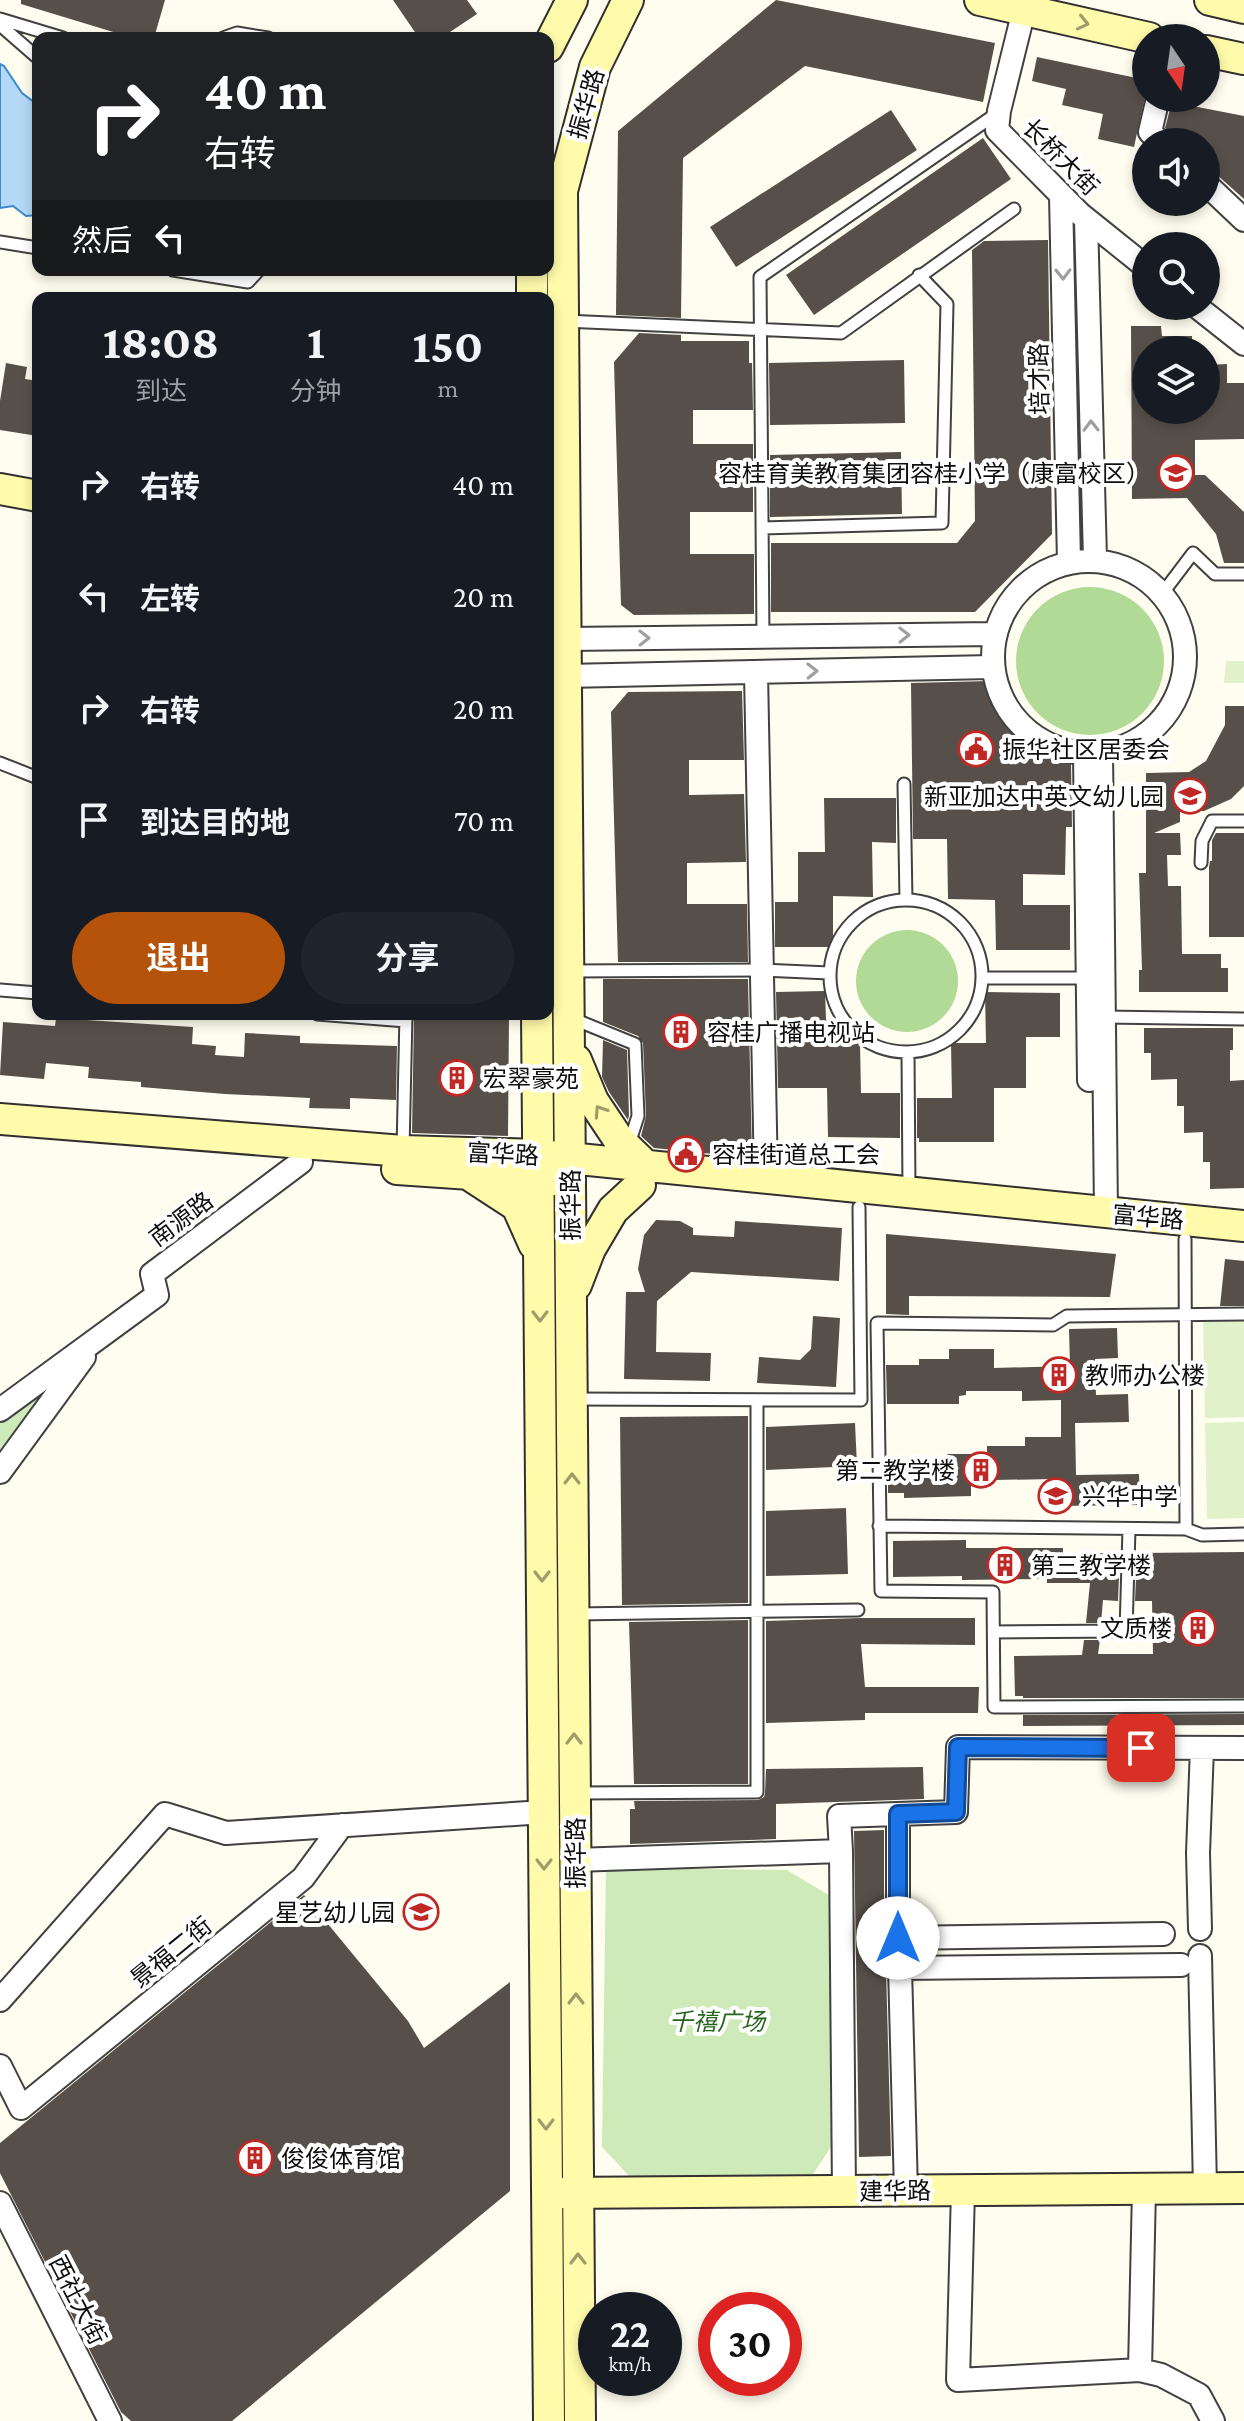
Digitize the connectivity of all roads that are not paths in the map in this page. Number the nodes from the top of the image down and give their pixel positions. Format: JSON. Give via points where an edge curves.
{"nodes":[{"id":1,"x":546,"y":0,"type":"edge"},
{"id":2,"x":572,"y":0,"type":"edge"},
{"id":3,"x":628,"y":0,"type":"edge"},
{"id":4,"x":650,"y":0,"type":"edge"},
{"id":5,"x":980,"y":0,"type":"edge"},
{"id":6,"x":1210,"y":0,"type":"edge"},
{"id":7,"x":1244,"y":8,"type":"edge"},
{"id":8,"x":1024,"y":10,"type":"junction"},
{"id":9,"x":0,"y":19,"type":"edge"},
{"id":10,"x":0,"y":25,"type":"edge"},
{"id":11,"x":614,"y":28,"type":"junction"},
{"id":12,"x":43,"y":32,"type":"edge"},
{"id":13,"x":547,"y":32,"type":"edge"},
{"id":14,"x":1132,"y":34,"type":"edge"},
{"id":15,"x":554,"y":35,"type":"edge"},
{"id":16,"x":32,"y":53,"type":"edge"},
{"id":17,"x":1220,"y":54,"type":"edge"},
{"id":18,"x":1244,"y":59,"type":"edge"},
{"id":19,"x":999,"y":111,"type":"junction"},
{"id":20,"x":1061,"y":196,"type":"junction"},
{"id":21,"x":1220,"y":197,"type":"edge"},
{"id":22,"x":1014,"y":209,"type":"dead end"},
{"id":23,"x":1086,"y":219,"type":"junction"},
{"id":24,"x":1244,"y":220,"type":"edge"},
{"id":25,"x":0,"y":242,"type":"edge"},
{"id":26,"x":32,"y":247,"type":"edge"},
{"id":27,"x":1132,"y":256,"type":"edge"},
{"id":28,"x":919,"y":275,"type":"junction"},
{"id":29,"x":210,"y":276,"type":"edge"},
{"id":30,"x":254,"y":276,"type":"edge"},
{"id":31,"x":1214,"y":320,"type":"edge"},
{"id":32,"x":563,"y":321,"type":"junction"},
{"id":33,"x":760,"y":331,"type":"junction"},
{"id":34,"x":1244,"y":344,"type":"edge"},
{"id":35,"x":0,"y":471,"type":"edge"},
{"id":36,"x":32,"y":476,"type":"edge"},
{"id":37,"x":0,"y":489,"type":"edge"},
{"id":38,"x":32,"y":495,"type":"edge"},
{"id":39,"x":762,"y":528,"type":"junction"},
{"id":40,"x":1095,"y":559,"type":"junction"},
{"id":41,"x":1069,"y":562,"type":"junction"},
{"id":42,"x":1244,"y":574,"type":"edge"},
{"id":43,"x":1162,"y":594,"type":"junction"},
{"id":44,"x":994,"y":634,"type":"junction"},
{"id":45,"x":763,"y":637,"type":"junction"},
{"id":46,"x":566,"y":639,"type":"junction"},
{"id":47,"x":992,"y":667,"type":"junction"},
{"id":48,"x":756,"y":673,"type":"junction"},
{"id":49,"x":566,"y":676,"type":"junction"},
{"id":50,"x":1093,"y":752,"type":"junction"},
{"id":51,"x":0,"y":763,"type":"edge"},
{"id":52,"x":32,"y":776,"type":"edge"},
{"id":53,"x":904,"y":784,"type":"dead end"},
{"id":54,"x":1244,"y":821,"type":"edge"},
{"id":55,"x":1201,"y":863,"type":"dead end"},
{"id":56,"x":906,"y":900,"type":"junction"},
{"id":57,"x":762,"y":970,"type":"junction"},
{"id":58,"x":569,"y":971,"type":"junction"},
{"id":59,"x":829,"y":973,"type":"junction"},
{"id":60,"x":982,"y":978,"type":"junction"},
{"id":61,"x":1087,"y":978,"type":"junction"},
{"id":62,"x":0,"y":990,"type":"edge"},
{"id":63,"x":32,"y":993,"type":"edge"},
{"id":64,"x":1104,"y":1017,"type":"junction"},
{"id":65,"x":1244,"y":1019,"type":"edge"},
{"id":66,"x":406,"y":1020,"type":"edge"},
{"id":67,"x":537,"y":1020,"type":"edge"},
{"id":68,"x":569,"y":1031,"type":"junction"},
{"id":69,"x":908,"y":1052,"type":"junction"},
{"id":70,"x":538,"y":1076,"type":"junction"},
{"id":71,"x":0,"y":1119,"type":"edge"},
{"id":72,"x":0,"y":1140,"type":"edge"},
{"id":73,"x":403,"y":1151,"type":"junction"},
{"id":74,"x":301,"y":1162,"type":"junction"},
{"id":75,"x":469,"y":1164,"type":"junction"},
{"id":76,"x":539,"y":1167,"type":"junction"},
{"id":77,"x":638,"y":1167,"type":"junction"},
{"id":78,"x":570,"y":1169,"type":"junction"},
{"id":79,"x":766,"y":1179,"type":"junction"},
{"id":80,"x":909,"y":1194,"type":"junction"},
{"id":81,"x":859,"y":1207,"type":"junction"},
{"id":82,"x":1099,"y":1212,"type":"junction"},
{"id":83,"x":1244,"y":1226,"type":"edge"},
{"id":84,"x":1185,"y":1239,"type":"junction"},
{"id":85,"x":1244,"y":1244,"type":"edge"},
{"id":86,"x":539,"y":1256,"type":"junction"},
{"id":87,"x":571,"y":1298,"type":"junction"},
{"id":88,"x":1186,"y":1313,"type":"junction"},
{"id":89,"x":1244,"y":1314,"type":"edge"},
{"id":90,"x":97,"y":1339,"type":"junction"},
{"id":91,"x":572,"y":1400,"type":"junction"},
{"id":92,"x":757,"y":1400,"type":"junction"},
{"id":93,"x":0,"y":1410,"type":"edge"},
{"id":94,"x":0,"y":1472,"type":"edge"},
{"id":95,"x":879,"y":1526,"type":"junction"},
{"id":96,"x":1129,"y":1529,"type":"junction"},
{"id":97,"x":1186,"y":1529,"type":"junction"},
{"id":98,"x":1244,"y":1534,"type":"edge"},
{"id":99,"x":858,"y":1610,"type":"dead end"},
{"id":100,"x":758,"y":1611,"type":"junction"},
{"id":101,"x":573,"y":1614,"type":"junction"},
{"id":102,"x":994,"y":1632,"type":"junction"},
{"id":103,"x":1244,"y":1706,"type":"edge"},
{"id":104,"x":1202,"y":1748,"type":"junction"},
{"id":105,"x":1244,"y":1748,"type":"edge"},
{"id":106,"x":575,"y":1793,"type":"junction"},
{"id":107,"x":544,"y":1812,"type":"junction"},
{"id":108,"x":898,"y":1814,"type":"junction"},
{"id":109,"x":342,"y":1825,"type":"junction"},
{"id":110,"x":841,"y":1851,"type":"junction"},
{"id":111,"x":575,"y":1860,"type":"junction"},
{"id":112,"x":1200,"y":1929,"type":"junction"},
{"id":113,"x":1163,"y":1934,"type":"junction"},
{"id":114,"x":898,"y":1938,"type":"junction"},
{"id":115,"x":1190,"y":1960,"type":"junction"},
{"id":116,"x":900,"y":1968,"type":"junction"},
{"id":117,"x":0,"y":2000,"type":"edge"},
{"id":118,"x":0,"y":2066,"type":"edge"},
{"id":119,"x":1205,"y":2188,"type":"junction"},
{"id":120,"x":1244,"y":2188,"type":"edge"},
{"id":121,"x":1144,"y":2189,"type":"junction"},
{"id":122,"x":963,"y":2190,"type":"junction"},
{"id":123,"x":906,"y":2191,"type":"junction"},
{"id":124,"x":547,"y":2193,"type":"junction"},
{"id":125,"x":578,"y":2193,"type":"junction"},
{"id":126,"x":844,"y":2193,"type":"junction"},
{"id":127,"x":0,"y":2203,"type":"edge"},
{"id":128,"x":1140,"y":2370,"type":"junction"},
{"id":129,"x":110,"y":2421,"type":"edge"},
{"id":130,"x":549,"y":2421,"type":"edge"},
{"id":131,"x":580,"y":2421,"type":"edge"},
{"id":132,"x":1213,"y":2421,"type":"edge"}],
"edges":[{"from":1,"to":13,"type":"main road"},
{"from":2,"to":15,"type":"main road"},
{"from":3,"to":11,"type":"main road","name":"振华路"},
{"from":4,"to":11,"type":"main road"},
{"from":5,"to":8,"type":"main road"},
{"from":6,"to":7,"type":"main road"},
{"from":8,"to":14,"type":"main road","one_way":true},
{"from":8,"to":19,"type":"street","name":"长桥大街"},
{"from":9,"to":12,"type":"lane"},
{"from":10,"to":16,"type":"lane"},
{"from":11,"to":32,"type":"main road","name":"振华路","via":[[595,67],[562,191]]},
{"from":17,"to":18,"type":"main road"},
{"from":19,"to":20,"type":"street","name":"长桥大街","via":[[997,130]]},
{"from":19,"to":33,"type":"lane","via":[[760,277]]},
{"from":20,"to":23,"type":"street","name":"长桥大街"},
{"from":20,"to":41,"type":"street","name":"培才路","one_way":true},
{"from":21,"to":24,"type":"street"},
{"from":22,"to":28,"type":"lane"},
{"from":23,"to":27,"type":"street","name":"长桥大街"},
{"from":40,"to":23,"type":"street","one_way":true},
{"from":25,"to":26,"type":"lane"},
{"from":28,"to":33,"type":"lane","via":[[841,333]]},
{"from":28,"to":39,"type":"lane","via":[[947,304],[942,523]]},
{"from":29,"to":30,"type":"lane","via":[[248,282]]},
{"from":31,"to":34,"type":"street"},
{"from":32,"to":33,"type":"lane"},
{"from":32,"to":46,"type":"main road","name":"振华路"},
{"from":33,"to":39,"type":"lane"},
{"from":35,"to":36,"type":"main road"},
{"from":37,"to":38,"type":"main road"},
{"from":39,"to":45,"type":"lane"},
{"from":40,"to":41,"type":"street"},
{"from":40,"to":43,"type":"street","via":[[1127,567]]},
{"from":41,"to":44,"type":"street","via":[[1031,579],[1008,603]]},
{"from":42,"to":43,"type":"lane","via":[[1215,574],[1193,553]]},
{"from":43,"to":50,"type":"street","via":[[1176,612],[1186,644],[1184,678],[1172,708],[1148,733],[1119,749]]},
{"from":45,"to":44,"type":"street","one_way":true},
{"from":44,"to":47,"type":"street"},
{"from":46,"to":45,"type":"street","one_way":true},
{"from":46,"to":49,"type":"main road","name":"振华路"},
{"from":48,"to":47,"type":"street","one_way":true},
{"from":47,"to":50,"type":"street","via":[[999,694],[1023,727],[1058,749]]},
{"from":48,"to":49,"type":"street"},
{"from":48,"to":57,"type":"street"},
{"from":49,"to":58,"type":"main road","name":"振华路"},
{"from":50,"to":61,"type":"street"},
{"from":50,"to":64,"type":"street"},
{"from":51,"to":52,"type":"lane"},
{"from":53,"to":56,"type":"lane"},
{"from":54,"to":55,"type":"lane","via":[[1212,821],[1202,841]]},
{"from":56,"to":59,"type":"lane","via":[[883,903],[845,930]]},
{"from":56,"to":60,"type":"lane","via":[[952,915],[969,932]]},
{"from":57,"to":58,"type":"lane"},
{"from":57,"to":59,"type":"lane"},
{"from":57,"to":79,"type":"street"},
{"from":58,"to":68,"type":"main road","name":"振华路"},
{"from":59,"to":69,"type":"lane","via":[[844,1021],[883,1049]]},
{"from":60,"to":61,"type":"lane"},
{"from":60,"to":69,"type":"lane","via":[[968,1021],[931,1048]]},
{"from":61,"to":82,"type":"street"},
{"from":62,"to":63,"type":"lane"},
{"from":64,"to":65,"type":"lane"},
{"from":64,"to":82,"type":"street"},
{"from":66,"to":73,"type":"lane"},
{"from":67,"to":70,"type":"main road","name":"振华路"},
{"from":77,"to":68,"type":"main road","one_way":true,"via":[[593,1101]]},
{"from":68,"to":77,"type":"lane","via":[[635,1044]]},
{"from":68,"to":78,"type":"main road","name":"振华路"},
{"from":69,"to":80,"type":"lane"},
{"from":70,"to":75,"type":"main road","via":[[515,1132]]},
{"from":70,"to":76,"type":"main road","name":"振华路"},
{"from":71,"to":73,"type":"main road","name":"富华路"},
{"from":72,"to":74,"type":"main road","name":"富华路"},
{"from":73,"to":75,"type":"main road","name":"富华路"},
{"from":74,"to":75,"type":"main road","name":"富华路"},
{"from":74,"to":90,"type":"street","name":"南源路","via":[[152,1274],[157,1295]]},
{"from":75,"to":76,"type":"main road","name":"富华路"},
{"from":75,"to":86,"type":"main road","via":[[517,1206]]},
{"from":76,"to":78,"type":"main road","name":"富华路"},
{"from":76,"to":86,"type":"main road","name":"振华路"},
{"from":77,"to":78,"type":"main road","name":"富华路"},
{"from":77,"to":79,"type":"main road","name":"富华路"},
{"from":77,"to":81,"type":"main road","name":"富华路"},
{"from":77,"to":87,"type":"main road","via":[[590,1249]]},
{"from":78,"to":87,"type":"main road","name":"振华路"},
{"from":79,"to":80,"type":"main road","name":"富华路"},
{"from":80,"to":82,"type":"main road","name":"富华路"},
{"from":81,"to":84,"type":"main road","name":"富华路"},
{"from":81,"to":92,"type":"lane","via":[[861,1400]]},
{"from":82,"to":83,"type":"main road","name":"富华路"},
{"from":84,"to":85,"type":"main road","name":"富华路"},
{"from":84,"to":88,"type":"lane"},
{"from":86,"to":107,"type":"main road","name":"振华路","one_way":true},
{"from":87,"to":91,"type":"main road","name":"振华路"},
{"from":88,"to":89,"type":"lane"},
{"from":88,"to":95,"type":"lane","via":[[1067,1316],[1053,1325],[877,1323]]},
{"from":88,"to":97,"type":"lane"},
{"from":90,"to":93,"type":"street","name":"南源路"},
{"from":90,"to":94,"type":"street"},
{"from":91,"to":92,"type":"lane"},
{"from":101,"to":91,"type":"main road","name":"振华路","one_way":true},
{"from":92,"to":100,"type":"lane"},
{"from":95,"to":96,"type":"lane"},
{"from":95,"to":102,"type":"lane","via":[[881,1591],[993,1592]]},
{"from":96,"to":97,"type":"lane"},
{"from":96,"to":102,"type":"lane","via":[[1126,1631]]},
{"from":97,"to":98,"type":"lane","via":[[1202,1535]]},
{"from":99,"to":100,"type":"lane"},
{"from":100,"to":101,"type":"lane"},
{"from":100,"to":106,"type":"lane","via":[[757,1792]]},
{"from":106,"to":101,"type":"main road","name":"振华路","one_way":true},
{"from":102,"to":103,"type":"lane","via":[[994,1707]]},
{"from":104,"to":105,"type":"street"},
{"from":104,"to":108,"type":"street","via":[[958,1747],[956,1812]]},
{"from":104,"to":112,"type":"street"},
{"from":106,"to":111,"type":"main road","name":"振华路"},
{"from":107,"to":109,"type":"street"},
{"from":107,"to":124,"type":"main road","name":"振华路","one_way":true},
{"from":108,"to":110,"type":"street","via":[[839,1816]]},
{"from":108,"to":114,"type":"street"},
{"from":109,"to":117,"type":"street","via":[[226,1833],[165,1814]]},
{"from":109,"to":118,"type":"street","name":"景福二街","via":[[303,1878],[21,2108]]},
{"from":110,"to":111,"type":"street"},
{"from":110,"to":126,"type":"street"},
{"from":125,"to":111,"type":"main road","name":"振华路","one_way":true},
{"from":112,"to":113,"type":"street","via":[[1180,1921]]},
{"from":112,"to":115,"type":"street","via":[[1205,1943]]},
{"from":113,"to":114,"type":"street"},
{"from":113,"to":115,"type":"street","via":[[1168,1959]]},
{"from":114,"to":116,"type":"street"},
{"from":115,"to":116,"type":"street"},
{"from":115,"to":119,"type":"street"},
{"from":116,"to":123,"type":"street"},
{"from":119,"to":120,"type":"main road","name":"建华路"},
{"from":119,"to":121,"type":"main road","name":"建华路"},
{"from":121,"to":122,"type":"main road","name":"建华路"},
{"from":121,"to":128,"type":"street"},
{"from":122,"to":123,"type":"main road","name":"建华路"},
{"from":122,"to":128,"type":"street","via":[[958,2380]]},
{"from":123,"to":126,"type":"main road","name":"建华路"},
{"from":124,"to":125,"type":"main road","name":"建华路"},
{"from":124,"to":130,"type":"main road","name":"振华路"},
{"from":125,"to":126,"type":"main road","name":"建华路"},
{"from":131,"to":125,"type":"main road","name":"振华路","one_way":true},
{"from":127,"to":129,"type":"street","name":"西社大街"},
{"from":128,"to":132,"type":"street","via":[[1199,2395]]}]}
